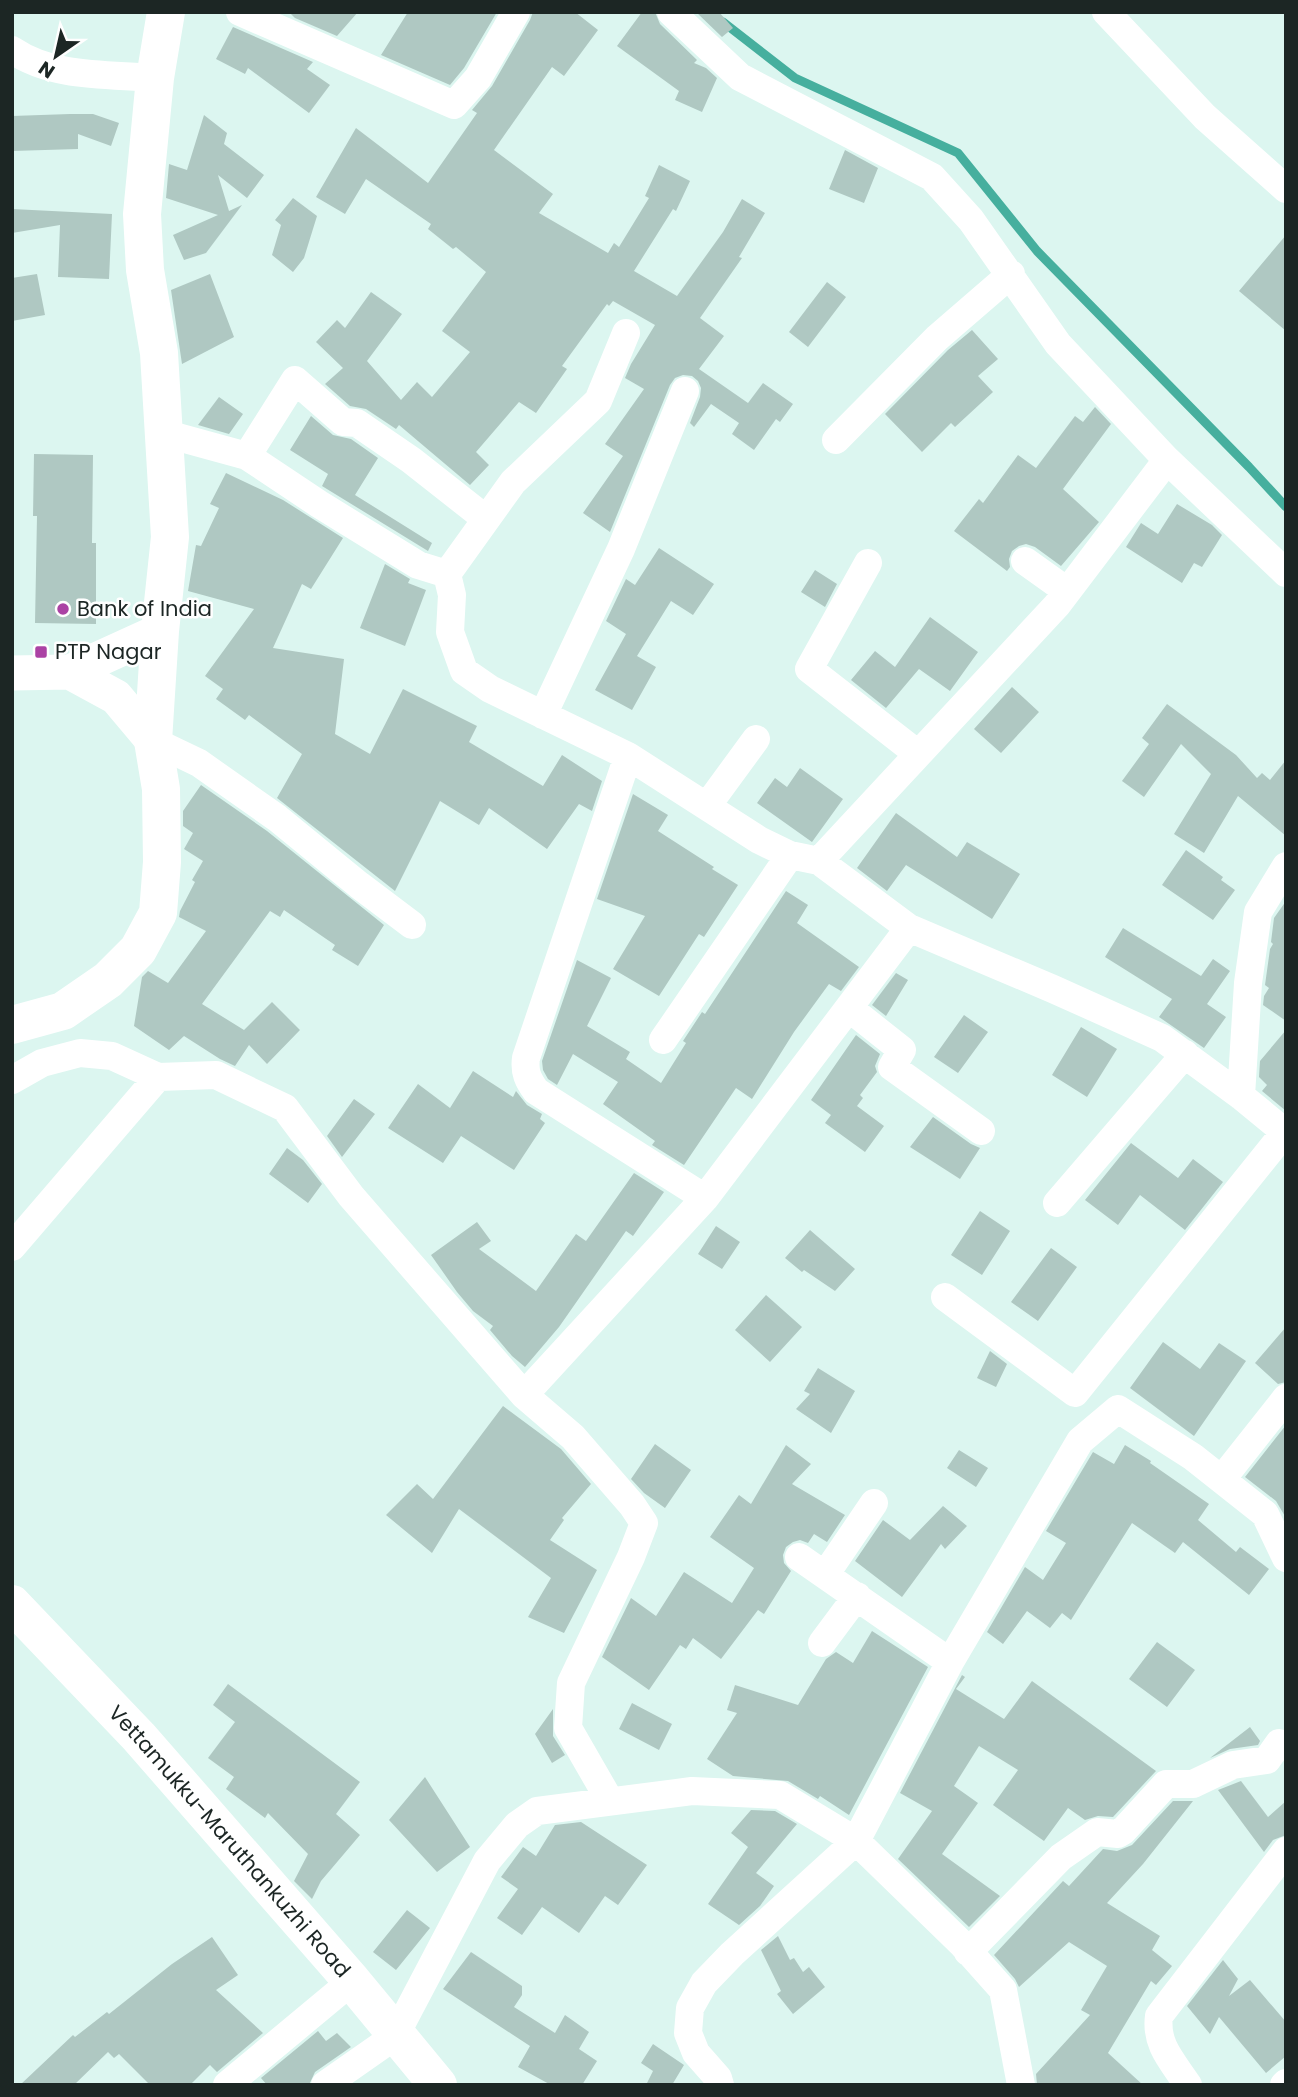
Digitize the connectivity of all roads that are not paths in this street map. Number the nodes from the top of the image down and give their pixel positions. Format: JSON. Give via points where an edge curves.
{"nodes":[{"id":1,"x":166,"y":12,"type":"edge"},
{"id":2,"x":240,"y":12,"type":"edge"},
{"id":3,"x":516,"y":12,"type":"edge"},
{"id":4,"x":671,"y":12,"type":"edge"},
{"id":5,"x":1106,"y":12,"type":"edge"},
{"id":6,"x":12,"y":50,"type":"edge"},
{"id":7,"x":155,"y":78,"type":"junction"},
{"id":8,"x":1286,"y":189,"type":"edge"},
{"id":9,"x":1011,"y":274,"type":"junction"},
{"id":10,"x":626,"y":333,"type":"dead end"},
{"id":11,"x":685,"y":391,"type":"dead end"},
{"id":12,"x":163,"y":433,"type":"junction"},
{"id":13,"x":836,"y":440,"type":"dead end"},
{"id":14,"x":247,"y":456,"type":"junction"},
{"id":15,"x":1167,"y":460,"type":"junction"},
{"id":16,"x":486,"y":519,"type":"junction"},
{"id":17,"x":1025,"y":561,"type":"dead end"},
{"id":18,"x":869,"y":563,"type":"dead end"},
{"id":19,"x":1286,"y":573,"type":"edge"},
{"id":20,"x":447,"y":574,"type":"junction"},
{"id":21,"x":1067,"y":591,"type":"junction"},
{"id":22,"x":160,"y":631,"type":"junction"},
{"id":23,"x":70,"y":672,"type":"junction"},
{"id":24,"x":12,"y":673,"type":"edge"},
{"id":25,"x":542,"y":715,"type":"junction"},
{"id":26,"x":756,"y":739,"type":"dead end"},
{"id":27,"x":153,"y":741,"type":"junction"},
{"id":28,"x":918,"y":754,"type":"junction"},
{"id":29,"x":628,"y":756,"type":"junction"},
{"id":30,"x":707,"y":806,"type":"junction"},
{"id":31,"x":790,"y":855,"type":"junction"},
{"id":32,"x":819,"y":862,"type":"junction"},
{"id":33,"x":1286,"y":866,"type":"edge"},
{"id":34,"x":412,"y":925,"type":"dead end"},
{"id":35,"x":909,"y":928,"type":"junction"},
{"id":36,"x":849,"y":1009,"type":"junction"},
{"id":37,"x":12,"y":1025,"type":"edge"},
{"id":38,"x":663,"y":1040,"type":"dead end"},
{"id":39,"x":1185,"y":1054,"type":"junction"},
{"id":40,"x":158,"y":1077,"type":"junction"},
{"id":41,"x":12,"y":1080,"type":"edge"},
{"id":42,"x":1241,"y":1096,"type":"junction"},
{"id":43,"x":981,"y":1131,"type":"dead end"},
{"id":44,"x":1286,"y":1133,"type":"edge"},
{"id":45,"x":705,"y":1198,"type":"junction"},
{"id":46,"x":1056,"y":1203,"type":"dead end"},
{"id":47,"x":12,"y":1247,"type":"edge"},
{"id":48,"x":945,"y":1297,"type":"dead end"},
{"id":49,"x":524,"y":1395,"type":"junction"},
{"id":50,"x":1286,"y":1398,"type":"edge"},
{"id":51,"x":1222,"y":1479,"type":"junction"},
{"id":52,"x":874,"y":1503,"type":"dead end"},
{"id":53,"x":799,"y":1557,"type":"dead end"},
{"id":54,"x":1286,"y":1558,"type":"edge"},
{"id":55,"x":825,"y":1575,"type":"junction"},
{"id":56,"x":857,"y":1596,"type":"junction"},
{"id":57,"x":12,"y":1604,"type":"edge"},
{"id":58,"x":822,"y":1643,"type":"dead end"},
{"id":59,"x":950,"y":1662,"type":"junction"},
{"id":60,"x":1279,"y":1743,"type":"dead end"},
{"id":61,"x":610,"y":1801,"type":"junction"},
{"id":62,"x":856,"y":1841,"type":"junction"},
{"id":63,"x":1286,"y":1851,"type":"edge"},
{"id":64,"x":968,"y":1952,"type":"junction"},
{"id":65,"x":352,"y":1981,"type":"junction"},
{"id":66,"x":395,"y":2036,"type":"junction"},
{"id":67,"x":227,"y":2085,"type":"edge"},
{"id":68,"x":325,"y":2085,"type":"edge"},
{"id":69,"x":438,"y":2085,"type":"edge"},
{"id":70,"x":720,"y":2085,"type":"edge"},
{"id":71,"x":1021,"y":2085,"type":"edge"},
{"id":72,"x":1188,"y":2085,"type":"edge"}],
"edges":[{"from":1,"to":7,"type":"main road"},
{"from":2,"to":3,"type":"street","via":[[454,106],[478,78]]},
{"from":4,"to":9,"type":"street","via":[[740,77],[932,177]]},
{"from":5,"to":8,"type":"street","via":[[1205,117]]},
{"from":6,"to":7,"type":"street","via":[[50,69]]},
{"from":7,"to":12,"type":"main road","via":[[142,214],[145,270],[159,353]]},
{"from":9,"to":13,"type":"street","via":[[937,338]]},
{"from":9,"to":15,"type":"street","via":[[1058,344]]},
{"from":10,"to":16,"type":"street","via":[[598,401],[513,482]]},
{"from":11,"to":25,"type":"street","via":[[621,549]]},
{"from":12,"to":14,"type":"street"},
{"from":12,"to":22,"type":"main road","via":[[170,537]]},
{"from":14,"to":16,"type":"street","via":[[295,380],[343,422],[357,423]]},
{"from":14,"to":20,"type":"street","via":[[418,565]]},
{"from":15,"to":19,"type":"street"},
{"from":15,"to":21,"type":"street"},
{"from":16,"to":20,"type":"street"},
{"from":17,"to":21,"type":"street"},
{"from":18,"to":28,"type":"street","via":[[809,669]]},
{"from":20,"to":25,"type":"street","via":[[452,595],[450,632],[464,671]]},
{"from":21,"to":28,"type":"street"},
{"from":22,"to":23,"type":"street"},
{"from":22,"to":27,"type":"main road"},
{"from":23,"to":24,"type":"street"},
{"from":23,"to":27,"type":"street","via":[[116,697]]},
{"from":25,"to":29,"type":"street"},
{"from":26,"to":30,"type":"street"},
{"from":27,"to":34,"type":"street","via":[[199,763],[277,818]]},
{"from":27,"to":37,"type":"main road","via":[[161,789],[158,913],[138,950],[108,980],[63,1011]]},
{"from":28,"to":32,"type":"street"},
{"from":29,"to":30,"type":"street"},
{"from":29,"to":45,"type":"street","via":[[525,1069],[536,1091]]},
{"from":30,"to":31,"type":"street"},
{"from":31,"to":32,"type":"street"},
{"from":31,"to":38,"type":"street"},
{"from":32,"to":35,"type":"street"},
{"from":33,"to":42,"type":"street","via":[[1258,912]]},
{"from":35,"to":36,"type":"street"},
{"from":35,"to":39,"type":"street","via":[[1106,1012]]},
{"from":36,"to":43,"type":"street","via":[[902,1050],[892,1068]]},
{"from":36,"to":45,"type":"street"},
{"from":39,"to":42,"type":"street"},
{"from":39,"to":46,"type":"street"},
{"from":40,"to":41,"type":"street","via":[[112,1056],[80,1053],[42,1063]]},
{"from":40,"to":47,"type":"street"},
{"from":40,"to":49,"type":"street","via":[[216,1075],[285,1108],[351,1196]]},
{"from":42,"to":44,"type":"street"},
{"from":44,"to":48,"type":"street","via":[[1075,1392]]},
{"from":45,"to":49,"type":"street"},
{"from":49,"to":61,"type":"street","via":[[573,1437],[645,1523],[571,1683],[568,1728]]},
{"from":50,"to":51,"type":"street"},
{"from":51,"to":54,"type":"street","via":[[1265,1514]]},
{"from":51,"to":59,"type":"street","via":[[1118,1409],[1080,1441]]},
{"from":52,"to":55,"type":"street"},
{"from":53,"to":55,"type":"street"},
{"from":55,"to":56,"type":"street"},
{"from":56,"to":58,"type":"street"},
{"from":56,"to":59,"type":"street"},
{"from":57,"to":65,"type":"main road","name":"Vettamukku-Maruthankuzhi Road","via":[[139,1737]]},
{"from":59,"to":62,"type":"street"},
{"from":60,"to":64,"type":"street","via":[[1267,1760],[1233,1765],[1193,1784],[1166,1784],[1123,1831],[1097,1832],[1061,1857]]},
{"from":61,"to":62,"type":"street","via":[[692,1791],[780,1795]]},
{"from":61,"to":66,"type":"street","via":[[537,1811],[517,1825],[486,1861]]},
{"from":62,"to":64,"type":"street"},
{"from":62,"to":70,"type":"street","via":[[732,1954],[704,1983],[690,2008],[688,2033],[696,2053]]},
{"from":63,"to":72,"type":"street","via":[[1159,2016],[1157,2032],[1164,2049]]},
{"from":64,"to":71,"type":"street","via":[[1003,1990]]},
{"from":65,"to":66,"type":"main road","name":"Vettamukku-Maruthankuzhi Road"},
{"from":65,"to":67,"type":"street"},
{"from":66,"to":68,"type":"street"},
{"from":66,"to":69,"type":"main road","name":"Vettamukku-Maruthankuzhi Road"}]}
